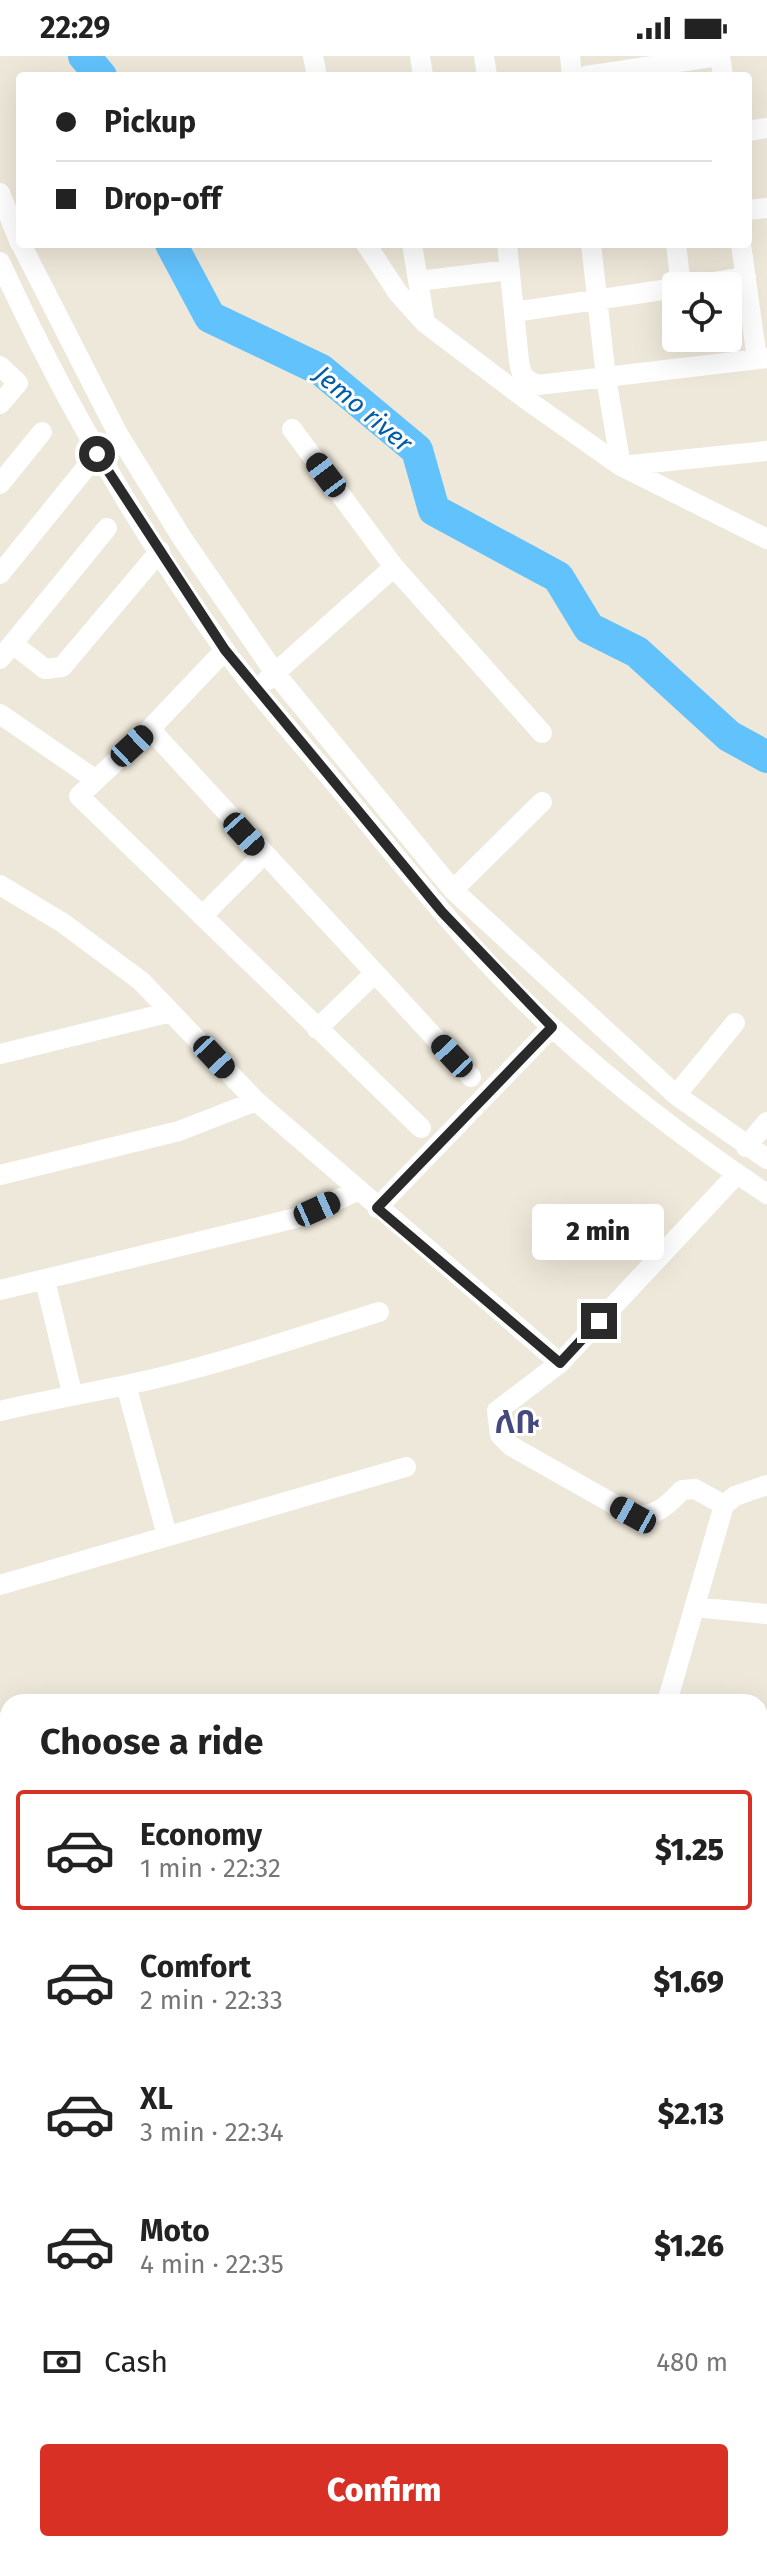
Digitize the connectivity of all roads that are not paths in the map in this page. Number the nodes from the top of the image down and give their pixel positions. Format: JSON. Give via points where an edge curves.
{"nodes":[{"id":1,"x":719,"y":56,"type":"edge"},
{"id":2,"x":658,"y":60,"type":"edge"},
{"id":3,"x":604,"y":72,"type":"edge"},
{"id":4,"x":0,"y":193,"type":"edge"},
{"id":5,"x":16,"y":233,"type":"edge"},
{"id":6,"x":23,"y":248,"type":"edge"},
{"id":7,"x":369,"y":248,"type":"edge"},
{"id":8,"x":413,"y":248,"type":"edge"},
{"id":9,"x":507,"y":248,"type":"edge"},
{"id":10,"x":591,"y":248,"type":"edge"},
{"id":11,"x":676,"y":248,"type":"edge"},
{"id":12,"x":742,"y":248,"type":"edge"},
{"id":13,"x":0,"y":262,"type":"edge"},
{"id":14,"x":509,"y":270,"type":"junction"},
{"id":15,"x":677,"y":272,"type":"edge"},
{"id":16,"x":746,"y":277,"type":"junction"},
{"id":17,"x":742,"y":278,"type":"edge"},
{"id":18,"x":418,"y":281,"type":"junction"},
{"id":19,"x":662,"y":290,"type":"edge"},
{"id":20,"x":597,"y":300,"type":"junction"},
{"id":21,"x":514,"y":312,"type":"junction"},
{"id":22,"x":425,"y":323,"type":"junction"},
{"id":23,"x":762,"y":358,"type":"edge"},
{"id":24,"x":0,"y":366,"type":"edge"},
{"id":25,"x":606,"y":378,"type":"junction"},
{"id":26,"x":527,"y":391,"type":"junction"},
{"id":27,"x":0,"y":404,"type":"edge"},
{"id":28,"x":292,"y":429,"type":"dead end"},
{"id":29,"x":42,"y":432,"type":"dead end"},
{"id":30,"x":767,"y":451,"type":"edge"},
{"id":31,"x":97,"y":454,"type":"junction"},
{"id":32,"x":621,"y":466,"type":"junction"},
{"id":33,"x":0,"y":484,"type":"edge"},
{"id":34,"x":107,"y":528,"type":"dead end"},
{"id":35,"x":767,"y":539,"type":"edge"},
{"id":36,"x":160,"y":551,"type":"junction"},
{"id":37,"x":394,"y":567,"type":"junction"},
{"id":38,"x":0,"y":574,"type":"edge"},
{"id":39,"x":225,"y":650,"type":"junction"},
{"id":40,"x":6,"y":652,"type":"edge"},
{"id":41,"x":275,"y":673,"type":"junction"},
{"id":42,"x":257,"y":689,"type":"junction"},
{"id":43,"x":1,"y":716,"type":"edge"},
{"id":44,"x":150,"y":729,"type":"junction"},
{"id":45,"x":542,"y":733,"type":"dead end"},
{"id":46,"x":96,"y":780,"type":"junction"},
{"id":47,"x":542,"y":802,"type":"dead end"},
{"id":48,"x":263,"y":855,"type":"junction"},
{"id":49,"x":0,"y":885,"type":"edge"},
{"id":50,"x":453,"y":890,"type":"junction"},
{"id":51,"x":202,"y":916,"type":"junction"},
{"id":52,"x":375,"y":973,"type":"junction"},
{"id":53,"x":171,"y":1012,"type":"junction"},
{"id":54,"x":735,"y":1023,"type":"dead end"},
{"id":55,"x":552,"y":1027,"type":"junction"},
{"id":56,"x":317,"y":1029,"type":"junction"},
{"id":57,"x":0,"y":1054,"type":"edge"},
{"id":58,"x":471,"y":1077,"type":"dead end"},
{"id":59,"x":676,"y":1095,"type":"junction"},
{"id":60,"x":256,"y":1101,"type":"junction"},
{"id":61,"x":767,"y":1122,"type":"edge"},
{"id":62,"x":421,"y":1128,"type":"dead end"},
{"id":63,"x":746,"y":1147,"type":"junction"},
{"id":64,"x":767,"y":1159,"type":"edge"},
{"id":65,"x":737,"y":1174,"type":"junction"},
{"id":66,"x":0,"y":1175,"type":"edge"},
{"id":67,"x":357,"y":1191,"type":"junction"},
{"id":68,"x":767,"y":1194,"type":"edge"},
{"id":69,"x":377,"y":1208,"type":"junction"},
{"id":70,"x":45,"y":1280,"type":"junction"},
{"id":71,"x":0,"y":1290,"type":"edge"},
{"id":72,"x":379,"y":1312,"type":"dead end"},
{"id":73,"x":560,"y":1363,"type":"junction"},
{"id":74,"x":126,"y":1385,"type":"junction"},
{"id":75,"x":72,"y":1393,"type":"junction"},
{"id":76,"x":0,"y":1411,"type":"edge"},
{"id":77,"x":406,"y":1467,"type":"dead end"},
{"id":78,"x":767,"y":1485,"type":"edge"},
{"id":79,"x":724,"y":1505,"type":"junction"},
{"id":80,"x":167,"y":1535,"type":"junction"},
{"id":81,"x":0,"y":1585,"type":"edge"},
{"id":82,"x":694,"y":1607,"type":"junction"},
{"id":83,"x":767,"y":1614,"type":"edge"},
{"id":84,"x":669,"y":1694,"type":"edge"}],
"edges":[{"from":1,"to":2,"type":"street"},
{"from":2,"to":3,"type":"street"},
{"from":4,"to":5,"type":"street"},
{"from":6,"to":41,"type":"street","via":[[118,434]]},
{"from":7,"to":22,"type":"street"},
{"from":8,"to":18,"type":"street"},
{"from":9,"to":14,"type":"street"},
{"from":10,"to":20,"type":"street"},
{"from":11,"to":15,"type":"street"},
{"from":12,"to":16,"type":"street"},
{"from":13,"to":31,"type":"street"},
{"from":14,"to":18,"type":"street"},
{"from":14,"to":21,"type":"street"},
{"from":16,"to":17,"type":"street"},
{"from":16,"to":23,"type":"street"},
{"from":18,"to":22,"type":"street"},
{"from":19,"to":20,"type":"street"},
{"from":20,"to":21,"type":"street"},
{"from":20,"to":25,"type":"street"},
{"from":21,"to":26,"type":"street"},
{"from":22,"to":26,"type":"street"},
{"from":23,"to":25,"type":"street"},
{"from":24,"to":27,"type":"street","via":[[18,383]]},
{"from":25,"to":26,"type":"street","via":[[538,385]]},
{"from":25,"to":32,"type":"street"},
{"from":26,"to":32,"type":"street"},
{"from":28,"to":37,"type":"street"},
{"from":29,"to":33,"type":"street"},
{"from":30,"to":32,"type":"street"},
{"from":31,"to":36,"type":"street"},
{"from":31,"to":38,"type":"street"},
{"from":32,"to":35,"type":"street"},
{"from":34,"to":40,"type":"street"},
{"from":36,"to":39,"type":"street"},
{"from":36,"to":40,"type":"street","via":[[62,667],[45,669]]},
{"from":37,"to":41,"type":"street"},
{"from":37,"to":45,"type":"street"},
{"from":39,"to":42,"type":"street"},
{"from":39,"to":44,"type":"street"},
{"from":41,"to":42,"type":"street"},
{"from":41,"to":50,"type":"street"},
{"from":42,"to":55,"type":"street","via":[[442,912]]},
{"from":43,"to":46,"type":"street"},
{"from":44,"to":46,"type":"street"},
{"from":44,"to":48,"type":"street"},
{"from":46,"to":51,"type":"street","via":[[79,796]]},
{"from":47,"to":50,"type":"street"},
{"from":48,"to":51,"type":"street"},
{"from":48,"to":52,"type":"street"},
{"from":49,"to":53,"type":"street","via":[[63,923],[141,981]]},
{"from":50,"to":59,"type":"street"},
{"from":51,"to":56,"type":"street"},
{"from":52,"to":56,"type":"street"},
{"from":52,"to":58,"type":"street"},
{"from":53,"to":57,"type":"street"},
{"from":53,"to":60,"type":"street"},
{"from":54,"to":59,"type":"street"},
{"from":55,"to":65,"type":"street"},
{"from":55,"to":69,"type":"street"},
{"from":56,"to":62,"type":"street"},
{"from":59,"to":63,"type":"street"},
{"from":60,"to":66,"type":"street","via":[[179,1131]]},
{"from":60,"to":67,"type":"street"},
{"from":61,"to":63,"type":"street"},
{"from":63,"to":64,"type":"street"},
{"from":65,"to":68,"type":"street"},
{"from":65,"to":73,"type":"street"},
{"from":67,"to":69,"type":"street"},
{"from":67,"to":70,"type":"street","via":[[296,1218]]},
{"from":69,"to":73,"type":"street"},
{"from":70,"to":71,"type":"street"},
{"from":70,"to":75,"type":"street"},
{"from":72,"to":74,"type":"street"},
{"from":73,"to":79,"type":"street","via":[[497,1411],[500,1435],[511,1446],[633,1515],[646,1517],[666,1507],[682,1490],[695,1489]]},
{"from":74,"to":75,"type":"street"},
{"from":74,"to":80,"type":"street"},
{"from":75,"to":76,"type":"street"},
{"from":77,"to":80,"type":"street"},
{"from":78,"to":79,"type":"street"},
{"from":79,"to":82,"type":"street"},
{"from":80,"to":81,"type":"street"},
{"from":82,"to":83,"type":"street"},
{"from":82,"to":84,"type":"street"}]}
